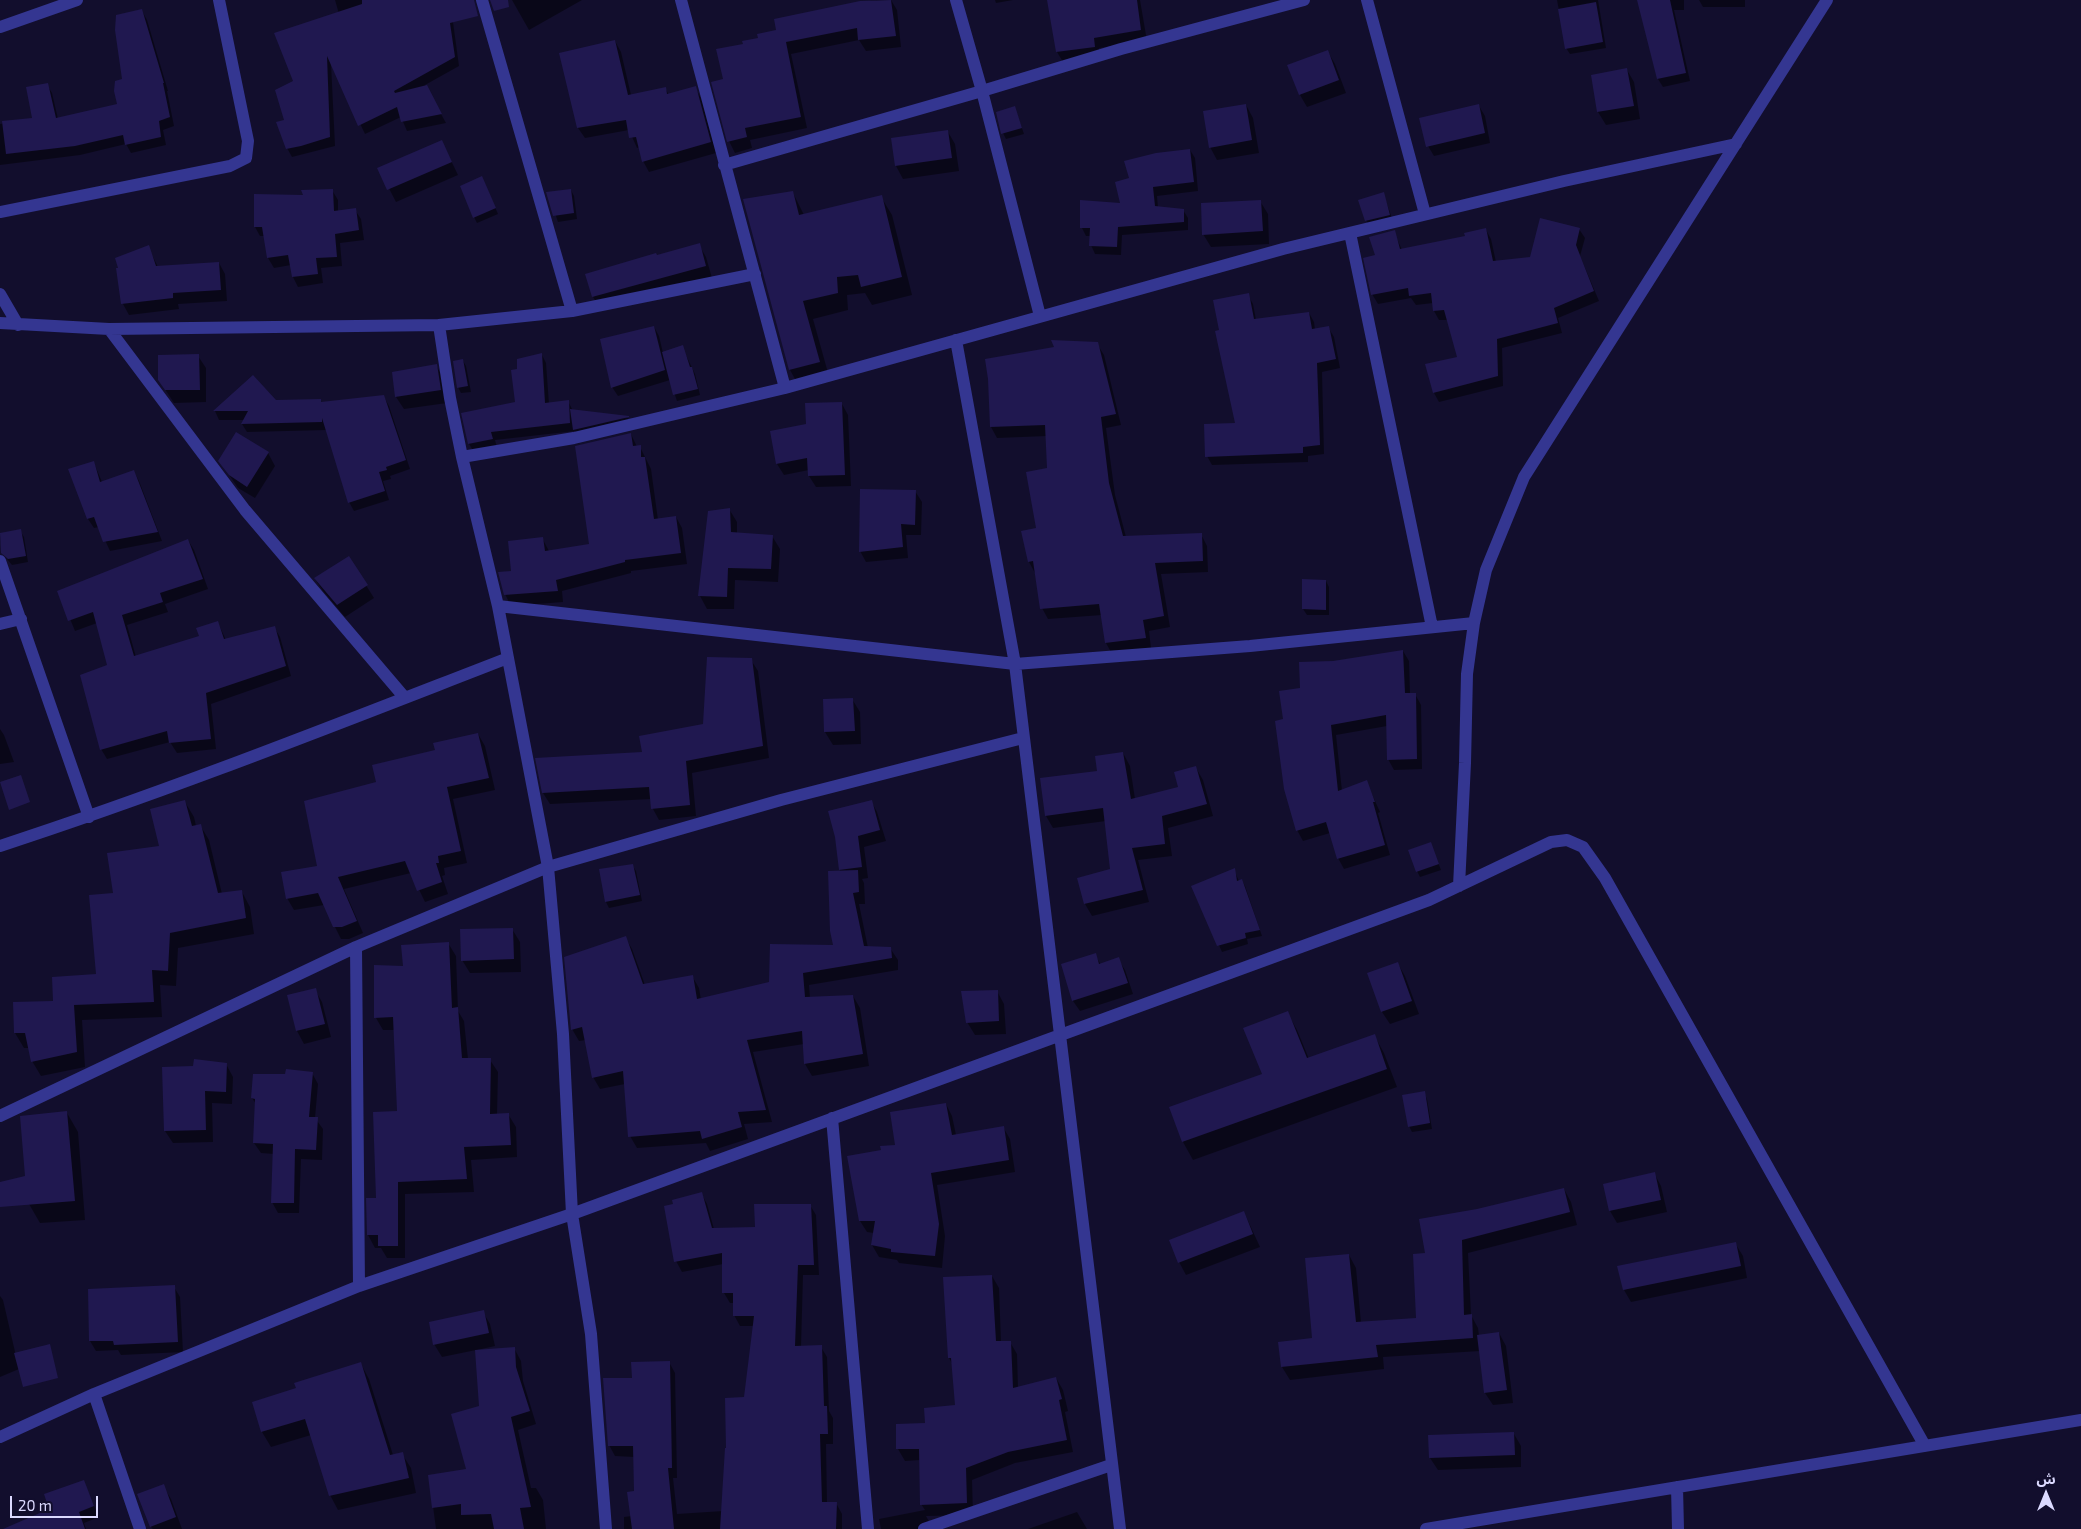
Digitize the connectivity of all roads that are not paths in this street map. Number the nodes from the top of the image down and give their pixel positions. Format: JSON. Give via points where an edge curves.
{"nodes":[{"id":1,"x":77,"y":0,"type":"edge"},
{"id":2,"x":218,"y":0,"type":"edge"},
{"id":3,"x":482,"y":0,"type":"edge"},
{"id":4,"x":681,"y":0,"type":"edge"},
{"id":5,"x":956,"y":0,"type":"edge"},
{"id":6,"x":1304,"y":0,"type":"edge"},
{"id":7,"x":1367,"y":0,"type":"edge"},
{"id":8,"x":1827,"y":0,"type":"edge"},
{"id":9,"x":1265,"y":5,"type":"edge"},
{"id":10,"x":0,"y":27,"type":"edge"},
{"id":11,"x":982,"y":91,"type":"junction"},
{"id":12,"x":1736,"y":144,"type":"junction"},
{"id":13,"x":724,"y":165,"type":"junction"},
{"id":14,"x":0,"y":212,"type":"edge"},
{"id":15,"x":1426,"y":214,"type":"junction"},
{"id":16,"x":1350,"y":233,"type":"junction"},
{"id":17,"x":755,"y":274,"type":"junction"},
{"id":18,"x":0,"y":294,"type":"edge"},
{"id":19,"x":572,"y":311,"type":"junction"},
{"id":20,"x":1040,"y":316,"type":"junction"},
{"id":21,"x":0,"y":323,"type":"edge"},
{"id":22,"x":18,"y":324,"type":"junction"},
{"id":23,"x":439,"y":325,"type":"junction"},
{"id":24,"x":109,"y":329,"type":"junction"},
{"id":25,"x":956,"y":340,"type":"junction"},
{"id":26,"x":786,"y":388,"type":"junction"},
{"id":27,"x":462,"y":457,"type":"junction"},
{"id":28,"x":0,"y":561,"type":"edge"},
{"id":29,"x":498,"y":606,"type":"junction"},
{"id":30,"x":21,"y":619,"type":"junction"},
{"id":31,"x":1474,"y":623,"type":"junction"},
{"id":32,"x":0,"y":624,"type":"edge"},
{"id":33,"x":1432,"y":627,"type":"junction"},
{"id":34,"x":508,"y":658,"type":"junction"},
{"id":35,"x":1015,"y":664,"type":"junction"},
{"id":36,"x":404,"y":698,"type":"junction"},
{"id":37,"x":1023,"y":738,"type":"junction"},
{"id":38,"x":89,"y":817,"type":"junction"},
{"id":39,"x":0,"y":846,"type":"edge"},
{"id":40,"x":548,"y":867,"type":"junction"},
{"id":41,"x":1459,"y":886,"type":"junction"},
{"id":42,"x":356,"y":947,"type":"junction"},
{"id":43,"x":1060,"y":1036,"type":"junction"},
{"id":44,"x":0,"y":1116,"type":"edge"},
{"id":45,"x":832,"y":1118,"type":"junction"},
{"id":46,"x":572,"y":1214,"type":"junction"},
{"id":47,"x":359,"y":1286,"type":"junction"},
{"id":48,"x":94,"y":1394,"type":"junction"},
{"id":49,"x":2081,"y":1420,"type":"edge"},
{"id":50,"x":0,"y":1437,"type":"edge"},
{"id":51,"x":1925,"y":1446,"type":"junction"},
{"id":52,"x":1111,"y":1465,"type":"junction"},
{"id":53,"x":1677,"y":1487,"type":"junction"},
{"id":54,"x":140,"y":1529,"type":"edge"},
{"id":55,"x":606,"y":1529,"type":"edge"},
{"id":56,"x":868,"y":1529,"type":"edge"},
{"id":57,"x":924,"y":1529,"type":"edge"},
{"id":58,"x":1120,"y":1529,"type":"edge"},
{"id":59,"x":1426,"y":1529,"type":"edge"},
{"id":60,"x":1678,"y":1529,"type":"edge"}],
"edges":[{"from":1,"to":10,"type":"street"},
{"from":2,"to":14,"type":"street","via":[[248,141],[246,158],[230,166]]},
{"from":3,"to":19,"type":"street"},
{"from":4,"to":13,"type":"street"},
{"from":5,"to":11,"type":"street"},
{"from":6,"to":9,"type":"street"},
{"from":7,"to":15,"type":"street"},
{"from":8,"to":12,"type":"street"},
{"from":9,"to":11,"type":"street"},
{"from":11,"to":13,"type":"street"},
{"from":11,"to":20,"type":"street"},
{"from":12,"to":15,"type":"street"},
{"from":12,"to":31,"type":"street","via":[[1524,478],[1486,570]]},
{"from":13,"to":17,"type":"street"},
{"from":15,"to":16,"type":"street"},
{"from":16,"to":20,"type":"street"},
{"from":16,"to":33,"type":"street"},
{"from":17,"to":19,"type":"street"},
{"from":17,"to":26,"type":"street"},
{"from":18,"to":22,"type":"street"},
{"from":19,"to":23,"type":"street"},
{"from":20,"to":25,"type":"street"},
{"from":21,"to":22,"type":"street"},
{"from":22,"to":24,"type":"street"},
{"from":23,"to":24,"type":"street"},
{"from":23,"to":27,"type":"street"},
{"from":24,"to":36,"type":"street","via":[[245,510]]},
{"from":25,"to":26,"type":"street"},
{"from":25,"to":35,"type":"street"},
{"from":26,"to":27,"type":"street","via":[[574,438]]},
{"from":27,"to":29,"type":"street"},
{"from":28,"to":30,"type":"street"},
{"from":29,"to":34,"type":"street"},
{"from":29,"to":35,"type":"street"},
{"from":30,"to":32,"type":"street"},
{"from":30,"to":38,"type":"street"},
{"from":31,"to":33,"type":"street"},
{"from":31,"to":41,"type":"street","via":[[1467,674]]},
{"from":33,"to":35,"type":"street","via":[[1250,646]]},
{"from":34,"to":36,"type":"street"},
{"from":34,"to":40,"type":"street"},
{"from":35,"to":37,"type":"street"},
{"from":36,"to":38,"type":"street"},
{"from":37,"to":40,"type":"street","via":[[781,800]]},
{"from":37,"to":43,"type":"street"},
{"from":38,"to":39,"type":"street"},
{"from":40,"to":42,"type":"street"},
{"from":40,"to":46,"type":"street","via":[[563,1034]]},
{"from":41,"to":43,"type":"street","via":[[1429,900]]},
{"from":41,"to":51,"type":"street","via":[[1551,842],[1567,840],[1583,847],[1605,878]]},
{"from":42,"to":44,"type":"street"},
{"from":42,"to":47,"type":"street"},
{"from":43,"to":45,"type":"street"},
{"from":43,"to":52,"type":"street"},
{"from":45,"to":46,"type":"street"},
{"from":45,"to":56,"type":"street"},
{"from":46,"to":47,"type":"street"},
{"from":46,"to":55,"type":"street","via":[[591,1334]]},
{"from":47,"to":48,"type":"street"},
{"from":48,"to":50,"type":"street"},
{"from":48,"to":54,"type":"street"},
{"from":49,"to":51,"type":"street"},
{"from":51,"to":53,"type":"street"},
{"from":52,"to":57,"type":"street"},
{"from":52,"to":58,"type":"street"},
{"from":53,"to":59,"type":"street"},
{"from":53,"to":60,"type":"street"}]}
